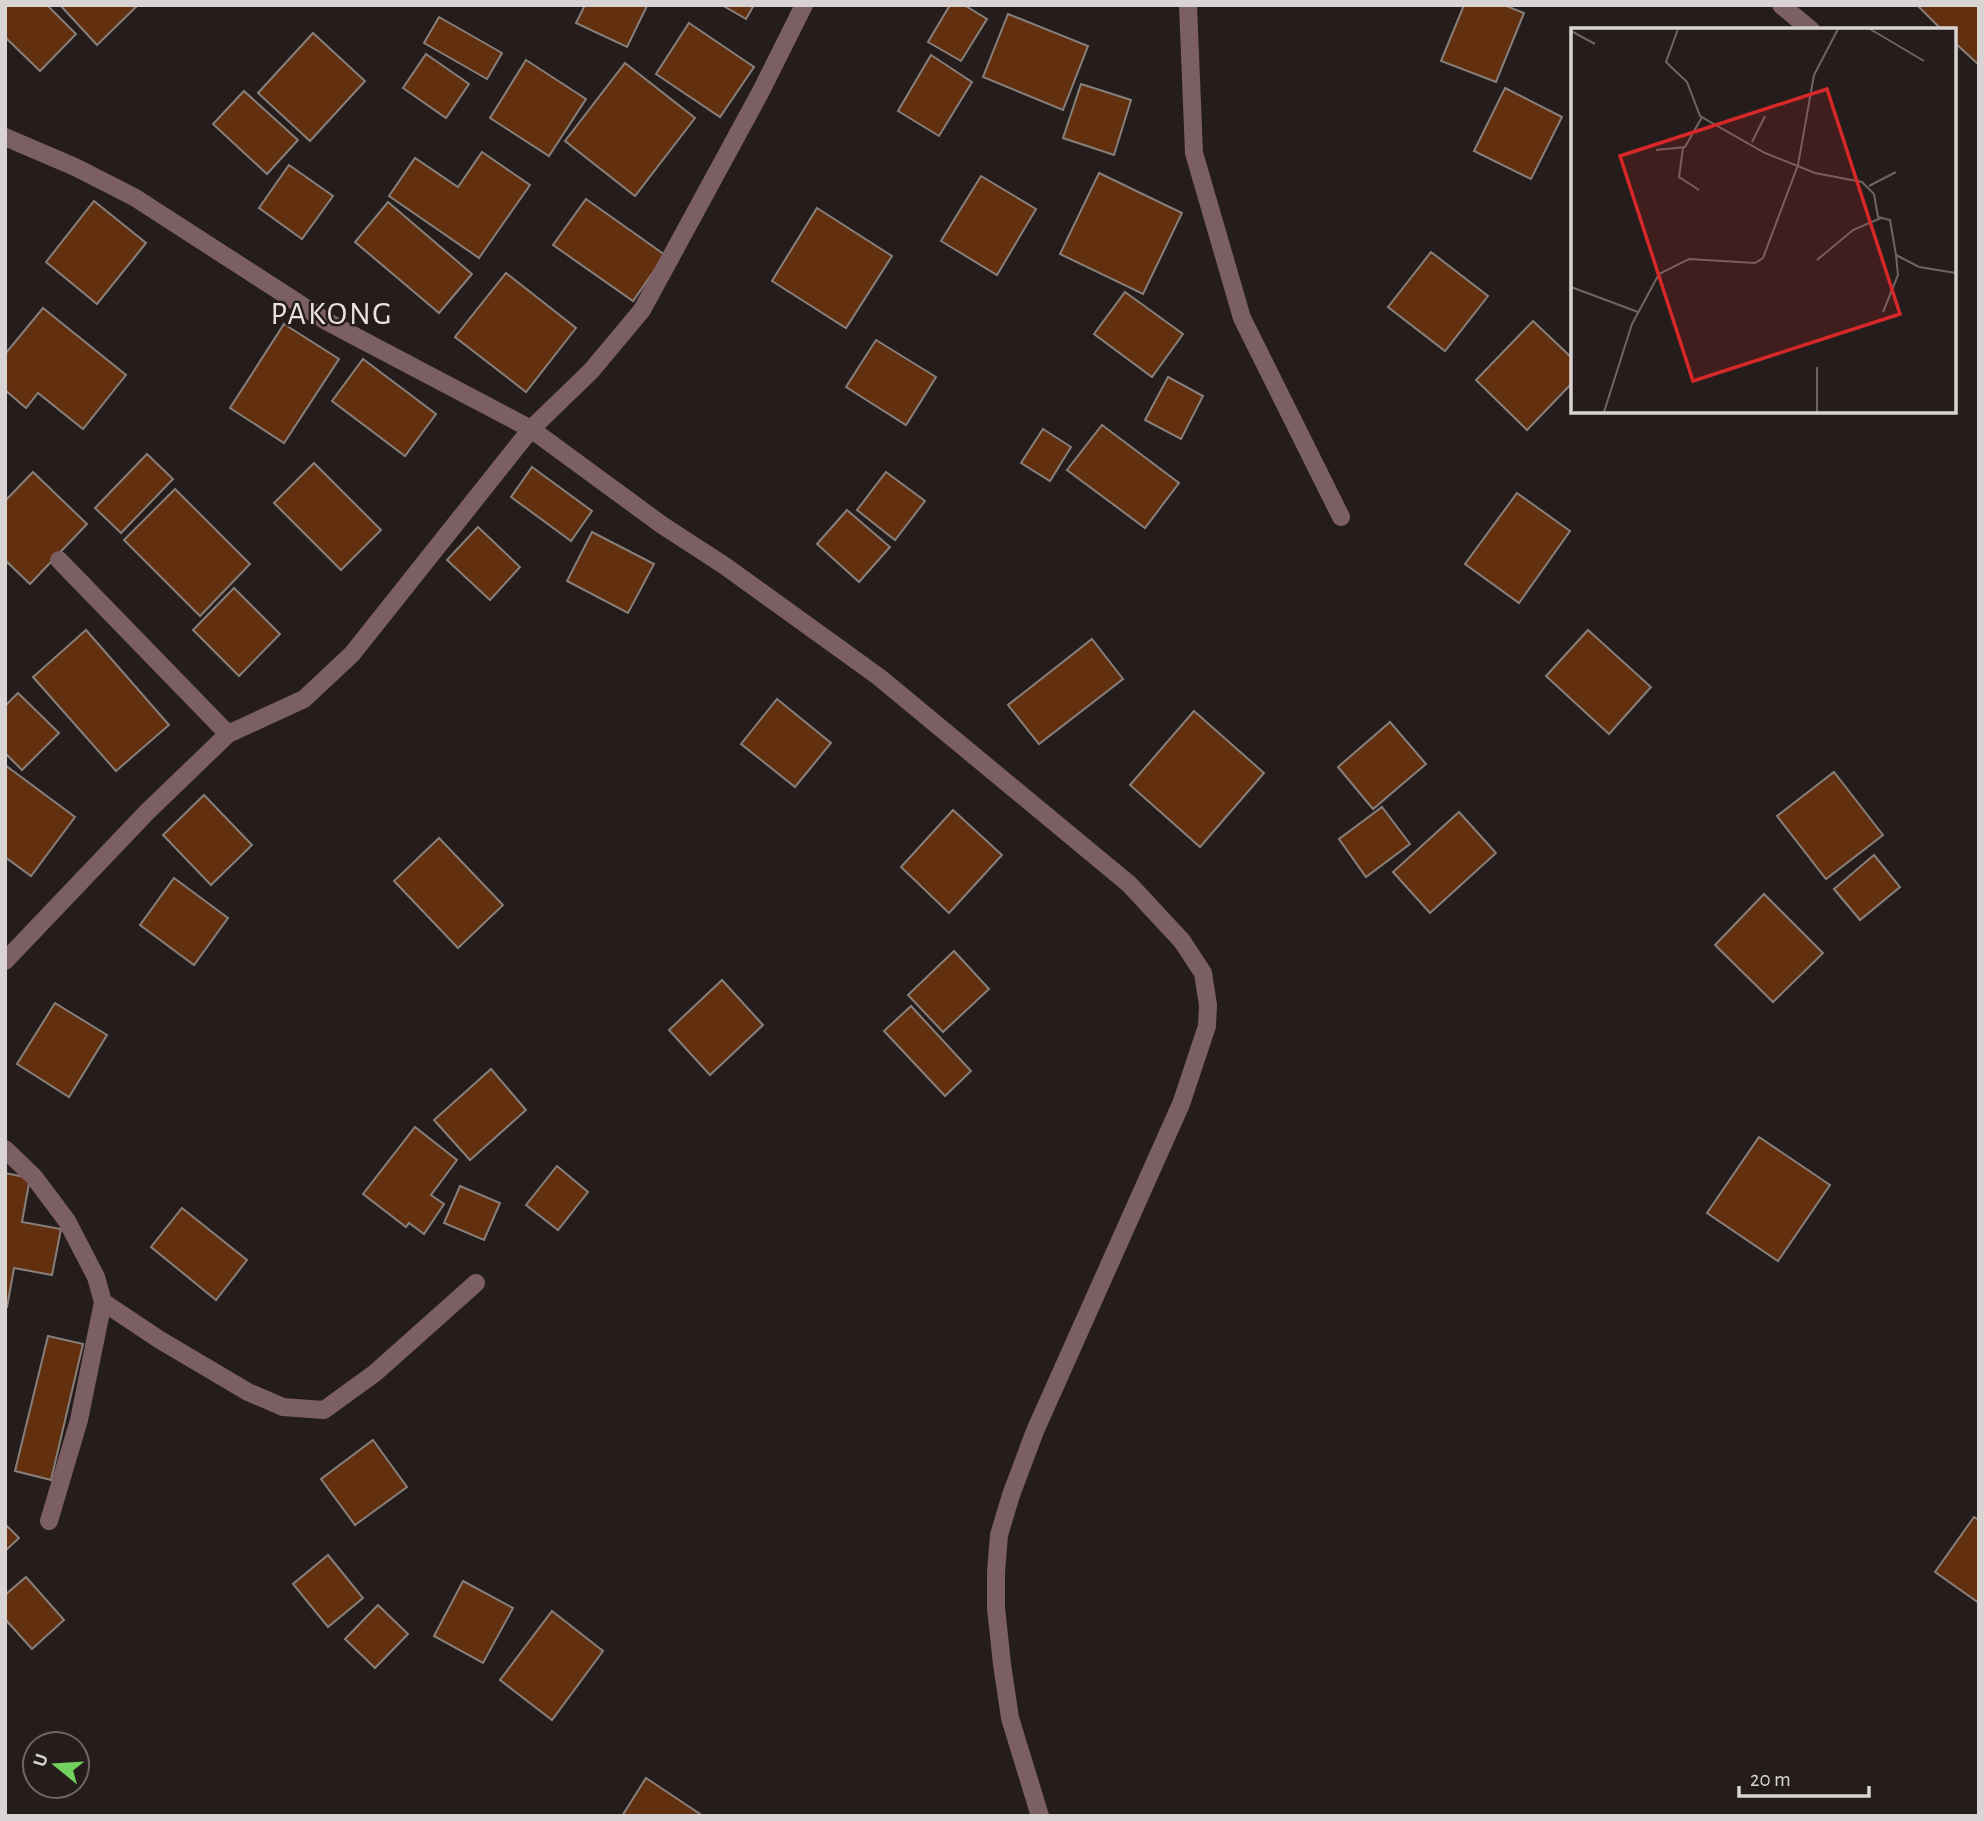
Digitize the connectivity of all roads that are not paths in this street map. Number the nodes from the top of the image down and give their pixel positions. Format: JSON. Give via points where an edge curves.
{"nodes":[{"id":1,"x":803,"y":5,"type":"edge"},
{"id":2,"x":1188,"y":5,"type":"edge"},
{"id":3,"x":1781,"y":5,"type":"edge"},
{"id":4,"x":1809,"y":28,"type":"edge"},
{"id":5,"x":5,"y":136,"type":"edge"},
{"id":6,"x":531,"y":429,"type":"junction"},
{"id":7,"x":1341,"y":517,"type":"dead end"},
{"id":8,"x":59,"y":560,"type":"dead end"},
{"id":9,"x":228,"y":734,"type":"junction"},
{"id":10,"x":5,"y":961,"type":"edge"},
{"id":11,"x":5,"y":1149,"type":"edge"},
{"id":12,"x":476,"y":1283,"type":"dead end"},
{"id":13,"x":103,"y":1302,"type":"junction"},
{"id":14,"x":49,"y":1521,"type":"dead end"},
{"id":15,"x":1040,"y":1816,"type":"edge"}],
"edges":[{"from":1,"to":6,"type":"street","via":[[642,310],[591,371]]},
{"from":2,"to":7,"type":"street","via":[[1194,153],[1238,305]]},
{"from":3,"to":4,"type":"street"},
{"from":5,"to":6,"type":"street","via":[[134,197],[326,321]]},
{"from":6,"to":9,"type":"street","via":[[352,654],[304,699]]},
{"from":6,"to":15,"type":"street","via":[[879,677],[1129,884],[1182,941],[1203,973],[1207,1026],[1181,1104],[1035,1432],[999,1535],[996,1608],[1002,1664],[1010,1718]]},
{"from":8,"to":9,"type":"street"},
{"from":9,"to":10,"type":"street"},
{"from":11,"to":13,"type":"street","via":[[34,1177],[67,1221],[96,1277]]},
{"from":12,"to":13,"type":"street","via":[[375,1373],[324,1409],[283,1407],[248,1392]]},
{"from":13,"to":14,"type":"street","via":[[79,1420]]}]}
